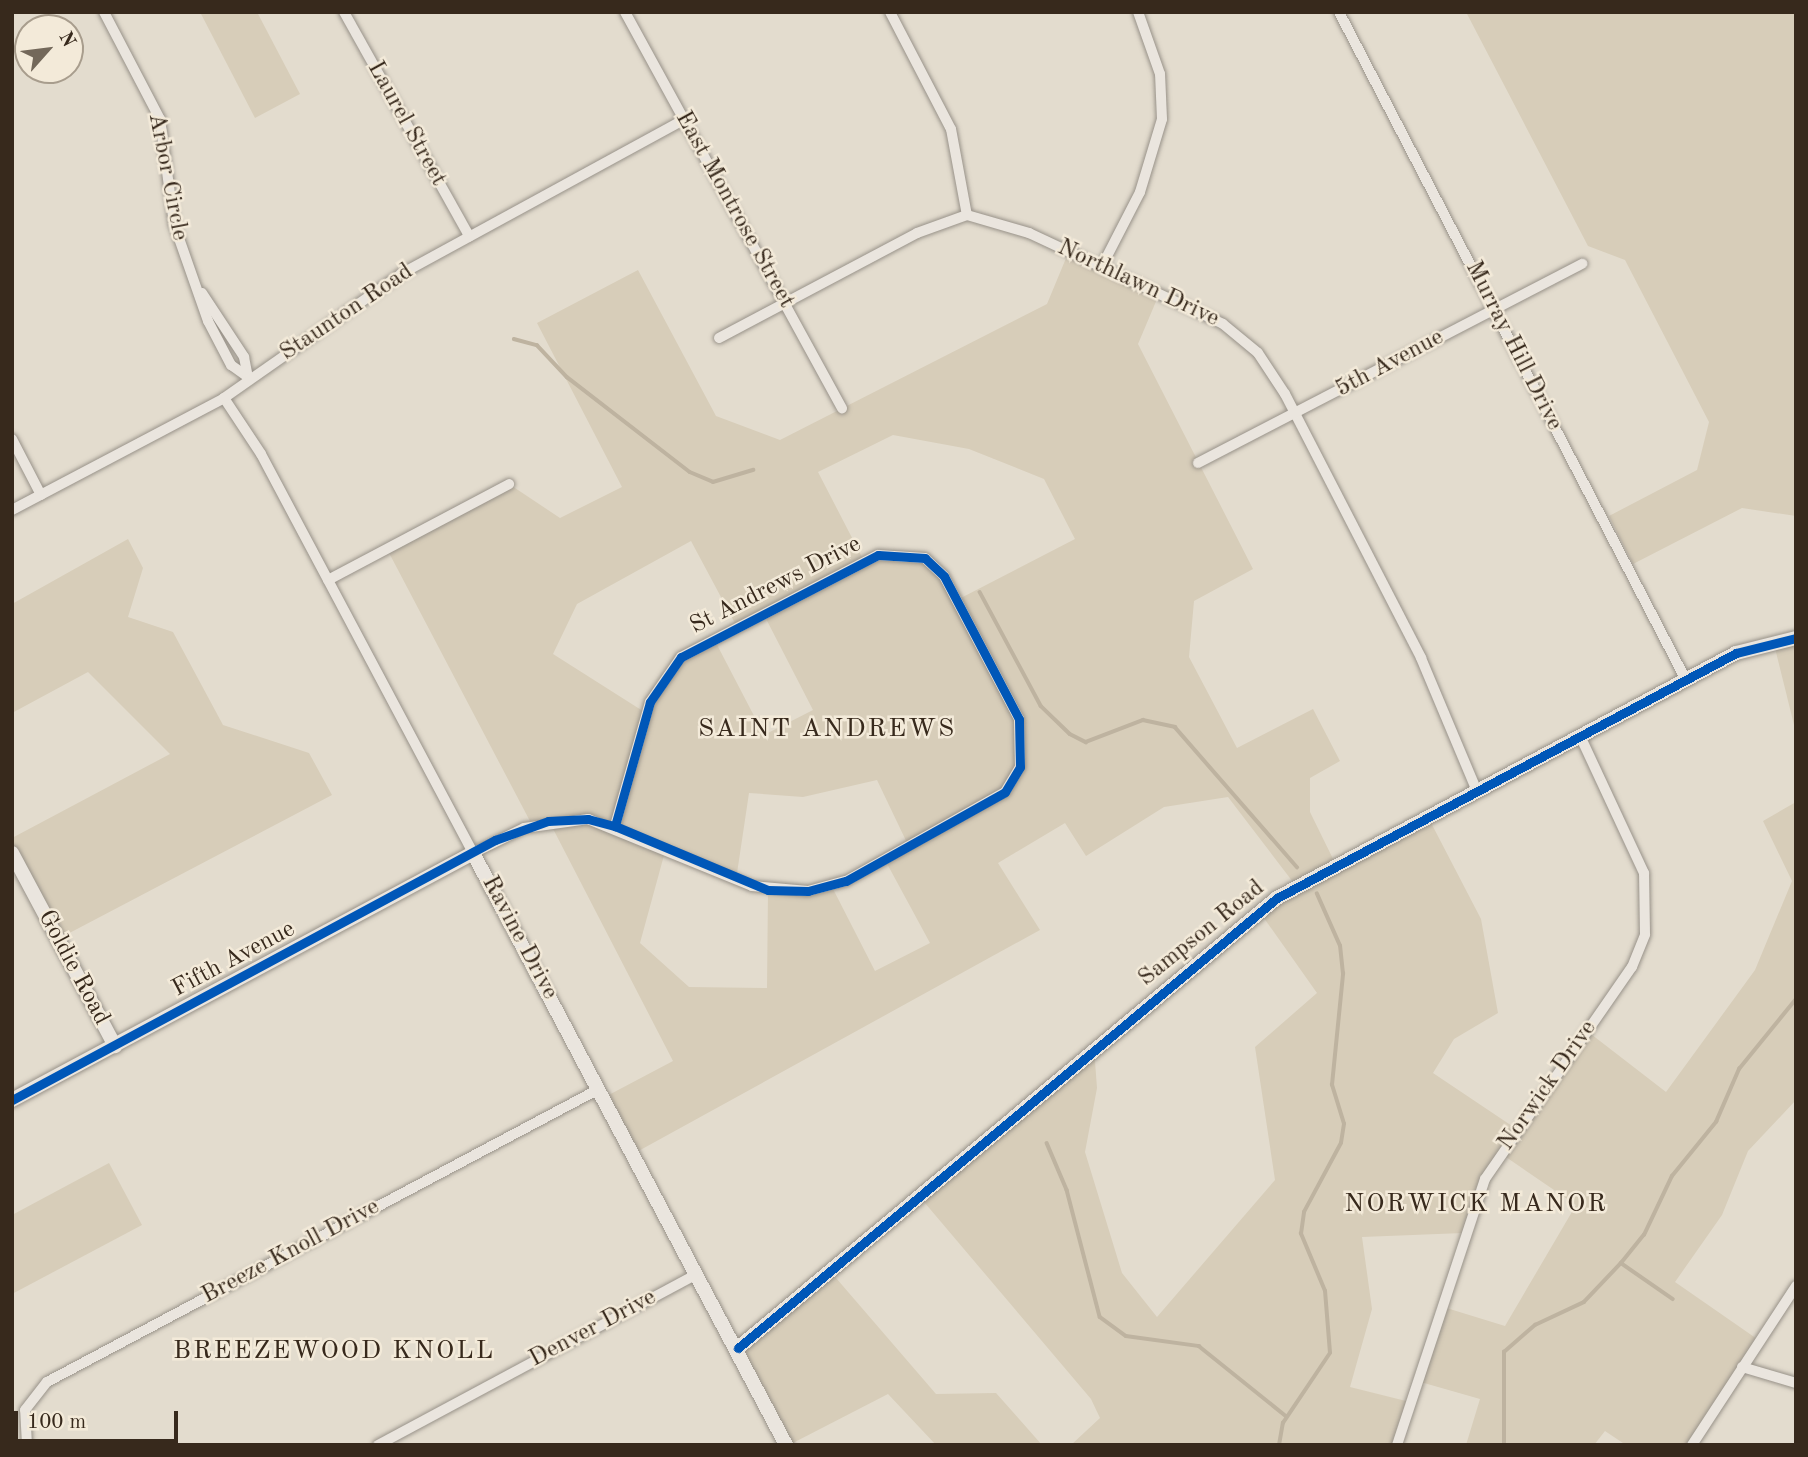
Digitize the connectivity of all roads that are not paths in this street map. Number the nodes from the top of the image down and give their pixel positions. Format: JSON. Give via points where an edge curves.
{"nodes":[{"id":1,"x":104,"y":12,"type":"edge"},
{"id":2,"x":344,"y":12,"type":"edge"},
{"id":3,"x":625,"y":12,"type":"edge"},
{"id":4,"x":890,"y":12,"type":"edge"},
{"id":5,"x":1138,"y":12,"type":"edge"},
{"id":6,"x":1339,"y":12,"type":"edge"},
{"id":7,"x":684,"y":120,"type":"junction"},
{"id":8,"x":967,"y":215,"type":"junction"},
{"id":9,"x":469,"y":236,"type":"junction"},
{"id":10,"x":1582,"y":264,"type":"dead end"},
{"id":11,"x":1102,"y":266,"type":"junction"},
{"id":12,"x":785,"y":303,"type":"junction"},
{"id":13,"x":1493,"y":310,"type":"junction"},
{"id":14,"x":719,"y":338,"type":"dead end"},
{"id":15,"x":248,"y":377,"type":"junction"},
{"id":16,"x":224,"y":398,"type":"junction"},
{"id":17,"x":842,"y":409,"type":"dead end"},
{"id":18,"x":1294,"y":413,"type":"junction"},
{"id":19,"x":12,"y":439,"type":"edge"},
{"id":20,"x":1198,"y":463,"type":"dead end"},
{"id":21,"x":509,"y":484,"type":"dead end"},
{"id":22,"x":41,"y":495,"type":"junction"},
{"id":23,"x":12,"y":510,"type":"edge"},
{"id":24,"x":328,"y":580,"type":"junction"},
{"id":25,"x":1796,"y":638,"type":"edge"},
{"id":26,"x":1686,"y":680,"type":"junction"},
{"id":27,"x":1580,"y":736,"type":"junction"},
{"id":28,"x":1477,"y":791,"type":"junction"},
{"id":29,"x":615,"y":826,"type":"junction"},
{"id":30,"x":12,"y":853,"type":"edge"},
{"id":31,"x":473,"y":853,"type":"junction"},
{"id":32,"x":115,"y":1046,"type":"junction"},
{"id":33,"x":598,"y":1089,"type":"junction"},
{"id":34,"x":12,"y":1100,"type":"edge"},
{"id":35,"x":697,"y":1274,"type":"junction"},
{"id":36,"x":1796,"y":1286,"type":"edge"},
{"id":37,"x":738,"y":1348,"type":"junction"},
{"id":38,"x":1742,"y":1367,"type":"junction"},
{"id":39,"x":1796,"y":1383,"type":"edge"},
{"id":40,"x":27,"y":1445,"type":"edge"},
{"id":41,"x":378,"y":1445,"type":"edge"},
{"id":42,"x":786,"y":1445,"type":"edge"},
{"id":43,"x":1397,"y":1445,"type":"edge"},
{"id":44,"x":1692,"y":1445,"type":"edge"}],
"edges":[{"from":1,"to":15,"type":"street","name":"Arbor Circle","via":[[160,119],[174,224],[198,288],[221,314]]},
{"from":2,"to":9,"type":"street","name":"Laurel Street"},
{"from":3,"to":7,"type":"street","name":"East Montrose Street"},
{"from":4,"to":8,"type":"street","via":[[951,129]]},
{"from":5,"to":11,"type":"street","via":[[1160,75],[1162,119],[1140,192]]},
{"from":6,"to":13,"type":"street","name":"Murray Hill Drive"},
{"from":7,"to":9,"type":"street","name":"Staunton Road"},
{"from":7,"to":12,"type":"street","name":"East Montrose Street"},
{"from":8,"to":11,"type":"street","name":"Northlawn Drive","via":[[990,218]]},
{"from":8,"to":12,"type":"street","via":[[918,233]]},
{"from":9,"to":15,"type":"street","name":"Staunton Road","via":[[373,290]]},
{"from":10,"to":13,"type":"street","name":"5th Avenue"},
{"from":11,"to":18,"type":"street","name":"Northlawn Drive","via":[[1237,332],[1265,362]]},
{"from":12,"to":14,"type":"street"},
{"from":12,"to":17,"type":"street","name":"East Montrose Street"},
{"from":13,"to":18,"type":"street","name":"5th Avenue"},
{"from":13,"to":26,"type":"street","name":"Murray Hill Drive"},
{"from":15,"to":16,"type":"street","name":"Staunton Road"},
{"from":16,"to":22,"type":"street","name":"Staunton Road"},
{"from":16,"to":24,"type":"street","name":"Ravine Drive"},
{"from":18,"to":20,"type":"street","name":"5th Avenue"},
{"from":18,"to":28,"type":"street","name":"Northlawn Drive","via":[[1420,659]]},
{"from":19,"to":22,"type":"street"},
{"from":21,"to":24,"type":"street"},
{"from":22,"to":23,"type":"street","name":"Staunton Road"},
{"from":24,"to":31,"type":"street","name":"Ravine Drive"},
{"from":25,"to":26,"type":"street","name":"Sampson Road","via":[[1757,645]]},
{"from":26,"to":27,"type":"street","name":"Sampson Road"},
{"from":27,"to":28,"type":"street","name":"Sampson Road"},
{"from":27,"to":43,"type":"street","name":"Norwick Drive","via":[[1644,873],[1645,934],[1626,975],[1485,1179]]},
{"from":28,"to":37,"type":"street","name":"Sampson Road","via":[[1259,911]]},
{"from":29,"to":29,"type":"street","name":"St Andrews Drive","via":[[752,886],[808,891],[846,881],[1006,792],[1020,767],[1019,719],[944,576],[925,558],[878,555],[681,657],[650,702]]},
{"from":29,"to":31,"type":"street","name":"St Andrews Drive","via":[[588,818],[548,821]]},
{"from":30,"to":32,"type":"street","name":"Goldie Road"},
{"from":31,"to":32,"type":"street","name":"Fifth Avenue"},
{"from":31,"to":33,"type":"street","name":"Ravine Drive"},
{"from":32,"to":34,"type":"street","name":"Fifth Avenue"},
{"from":33,"to":35,"type":"street","name":"Ravine Drive"},
{"from":33,"to":40,"type":"street","name":"Breeze Knoll Drive","via":[[47,1382],[25,1410]]},
{"from":35,"to":37,"type":"street","name":"Ravine Drive"},
{"from":35,"to":41,"type":"street","name":"Denver Drive"},
{"from":36,"to":38,"type":"street"},
{"from":37,"to":42,"type":"street","name":"Ravine Drive"},
{"from":38,"to":39,"type":"street"},
{"from":38,"to":44,"type":"street"}]}
